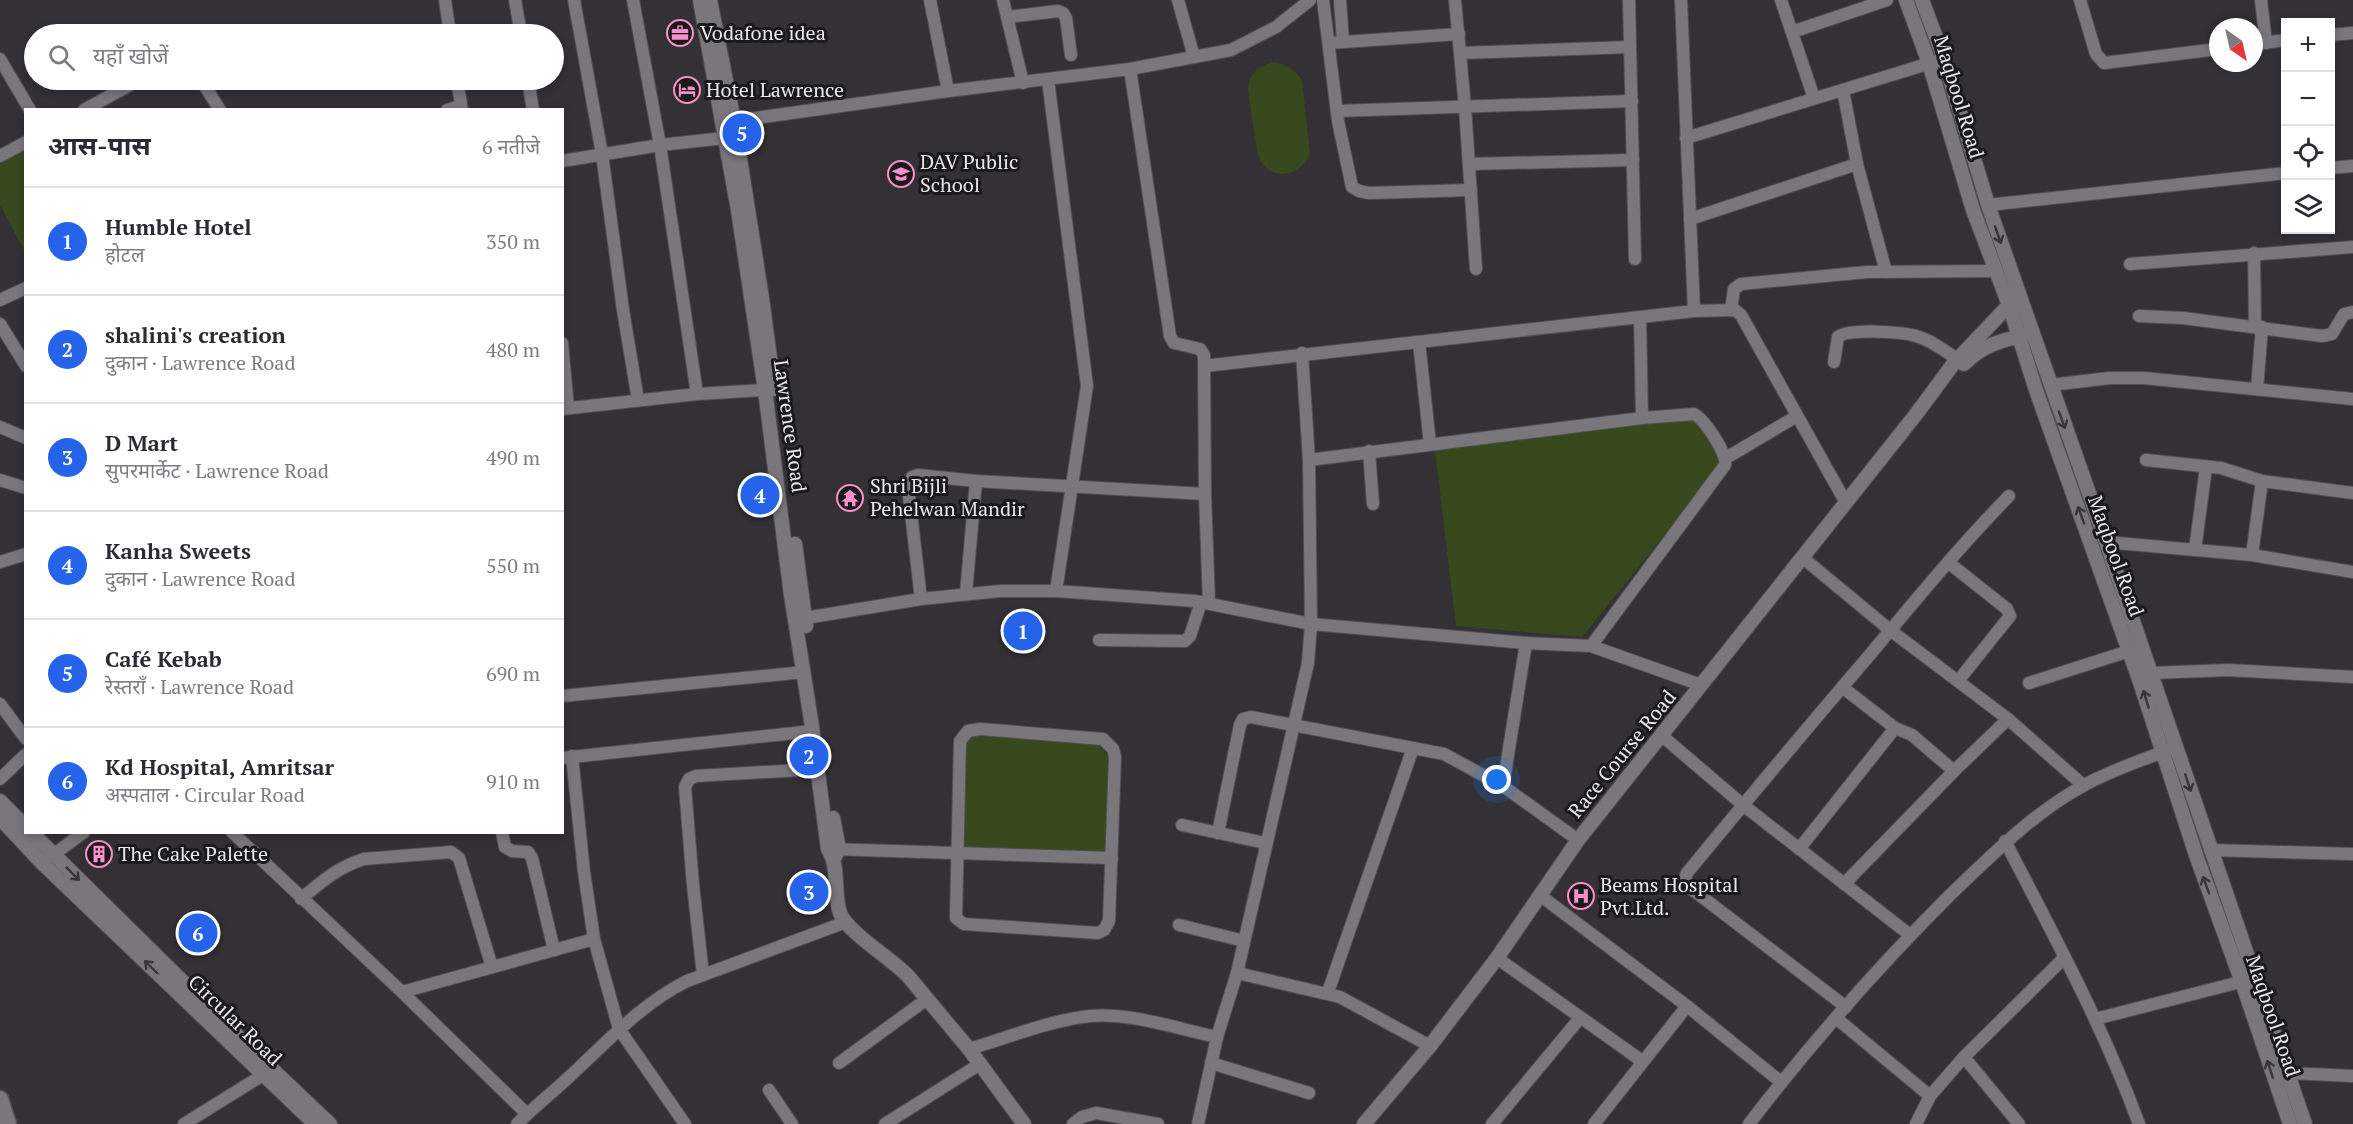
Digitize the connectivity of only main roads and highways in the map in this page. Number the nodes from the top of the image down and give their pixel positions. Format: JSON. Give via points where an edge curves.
{"nodes":[{"id":1,"x":0,"y":1099,"type":"edge"},
{"id":2,"x":8,"y":1124,"type":"edge"}],
"edges":[{"from":1,"to":2,"type":"main road"}]}
